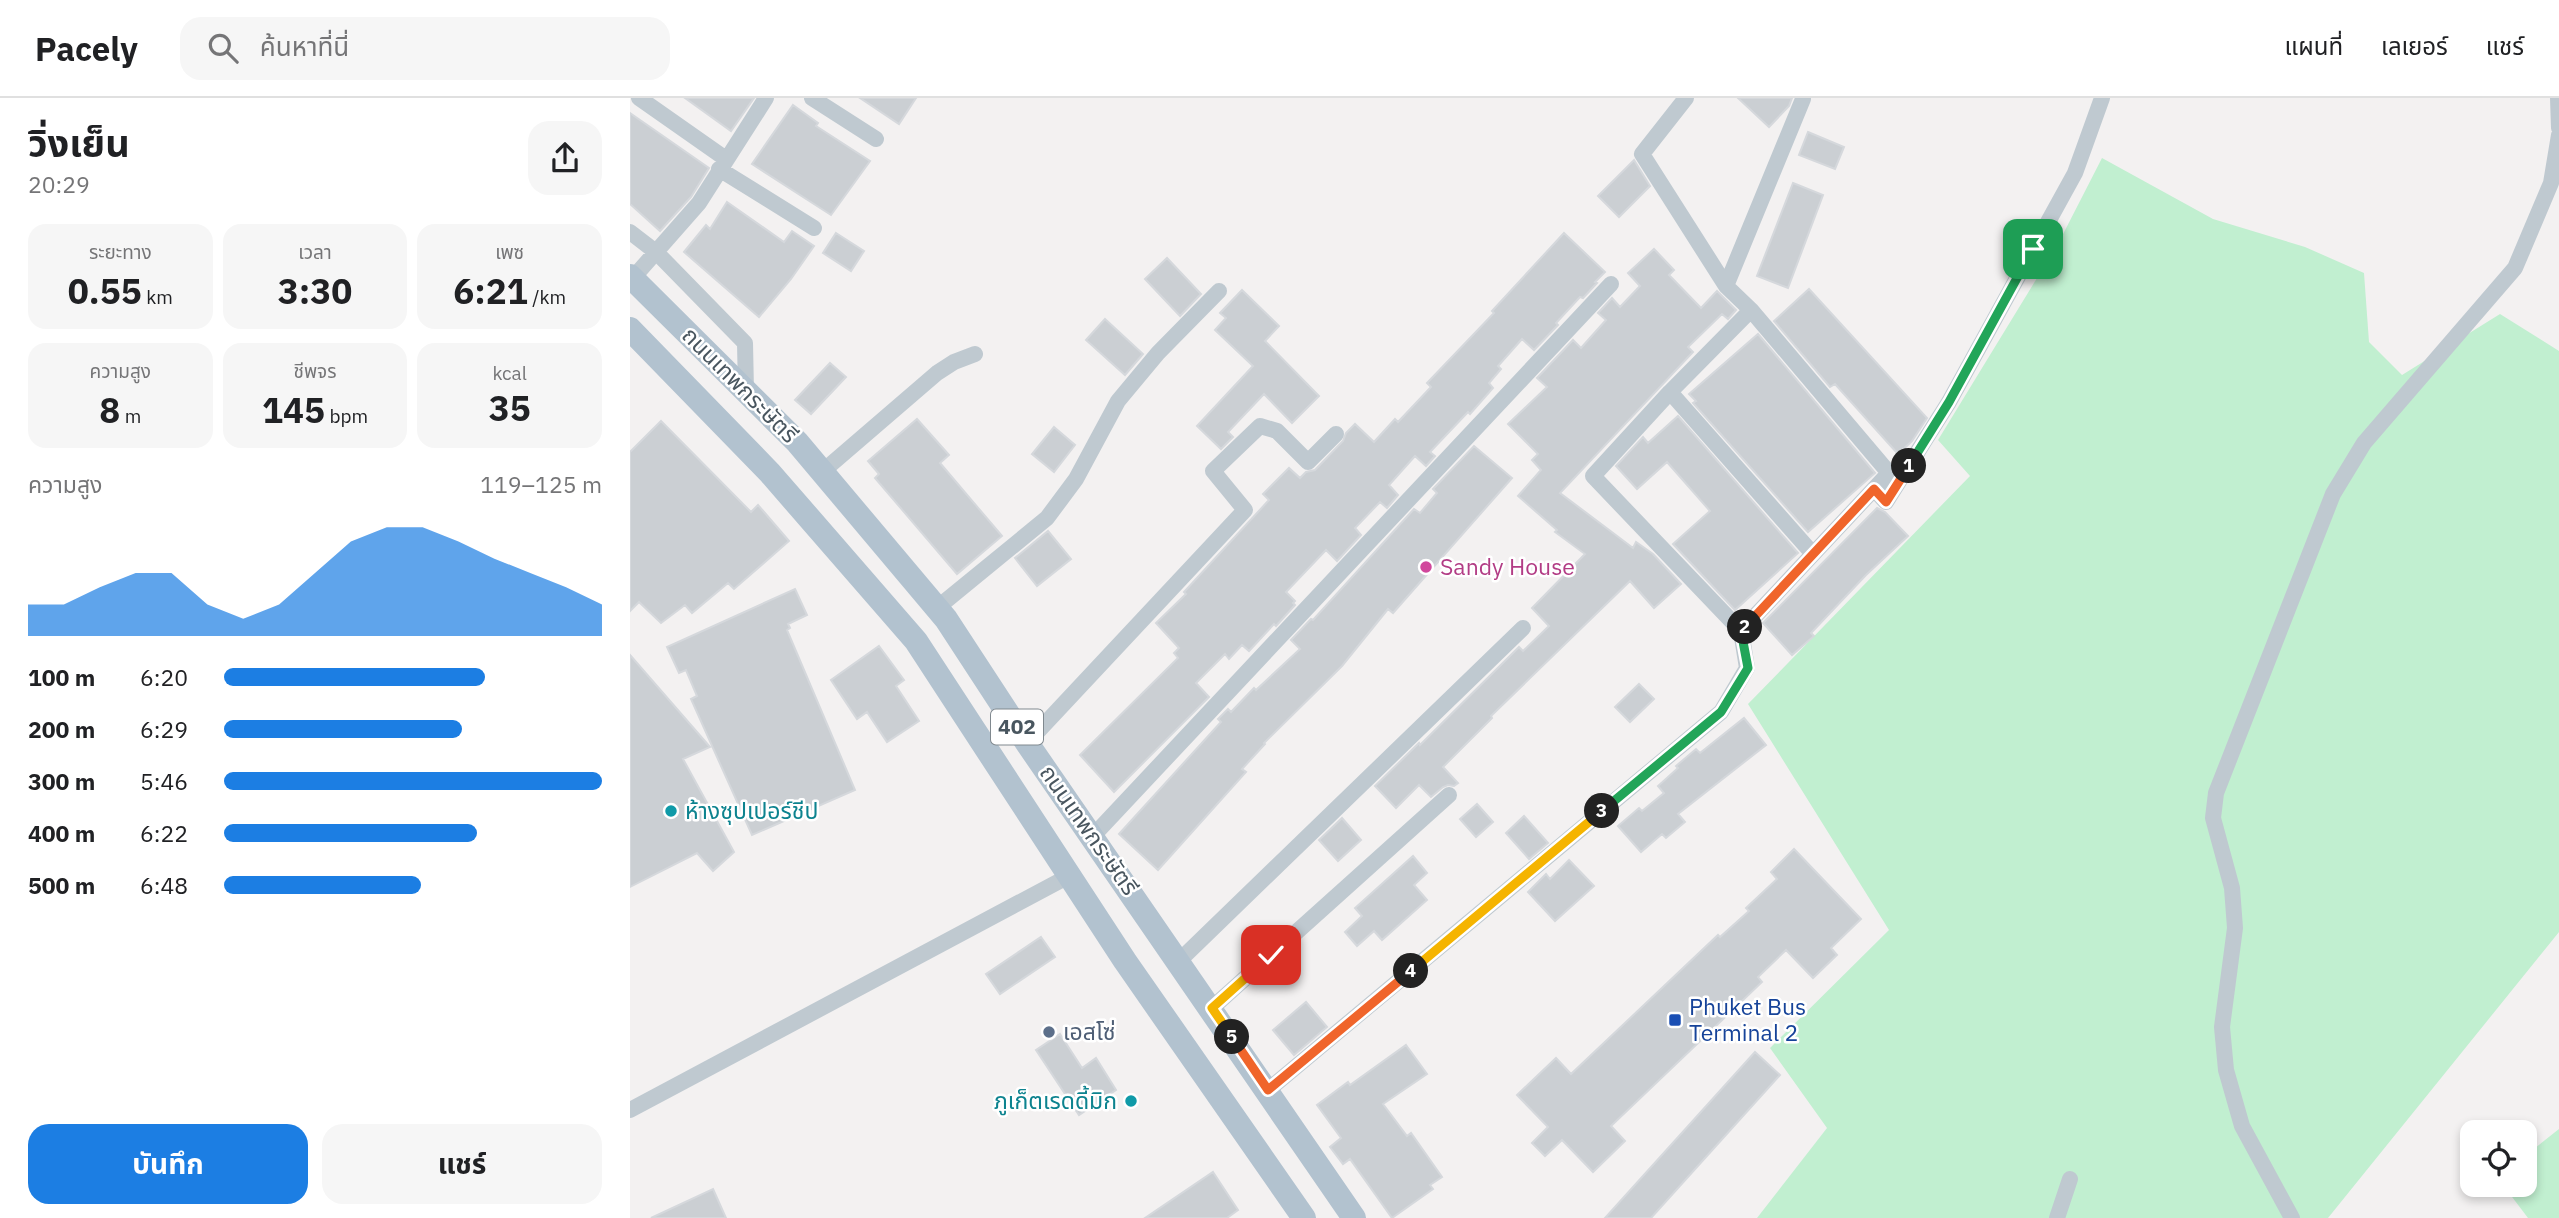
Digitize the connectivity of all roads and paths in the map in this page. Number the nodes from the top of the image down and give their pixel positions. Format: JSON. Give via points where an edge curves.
{"nodes":[{"id":1,"x":639,"y":98,"type":"edge"},
{"id":2,"x":766,"y":98,"type":"edge"},
{"id":3,"x":812,"y":98,"type":"edge"},
{"id":4,"x":1686,"y":98,"type":"edge"},
{"id":5,"x":2102,"y":98,"type":"edge"},
{"id":6,"x":2558,"y":98,"type":"edge"},
{"id":7,"x":1803,"y":99,"type":"edge"},
{"id":8,"x":2559,"y":128,"type":"edge"},
{"id":9,"x":2559,"y":135,"type":"edge"},
{"id":10,"x":876,"y":139,"type":"dead end"},
{"id":11,"x":723,"y":164,"type":"junction"},
{"id":12,"x":814,"y":228,"type":"dead end"},
{"id":13,"x":630,"y":232,"type":"edge"},
{"id":14,"x":656,"y":252,"type":"junction"},
{"id":15,"x":632,"y":277,"type":"edge"},
{"id":16,"x":1611,"y":285,"type":"dead end"},
{"id":17,"x":1726,"y":286,"type":"junction"},
{"id":18,"x":1219,"y":291,"type":"dead end"},
{"id":19,"x":1751,"y":310,"type":"junction"},
{"id":20,"x":630,"y":329,"type":"edge"},
{"id":21,"x":975,"y":354,"type":"dead end"},
{"id":22,"x":746,"y":391,"type":"junction"},
{"id":23,"x":1670,"y":392,"type":"junction"},
{"id":24,"x":1336,"y":434,"type":"dead end"},
{"id":25,"x":822,"y":472,"type":"junction"},
{"id":26,"x":1874,"y":489,"type":"junction"},
{"id":27,"x":1813,"y":554,"type":"junction"},
{"id":28,"x":937,"y":608,"type":"junction"},
{"id":29,"x":1523,"y":628,"type":"dead end"},
{"id":30,"x":1741,"y":631,"type":"junction"},
{"id":31,"x":1027,"y":743,"type":"junction"},
{"id":32,"x":1450,"y":795,"type":"dead end"},
{"id":33,"x":1093,"y":836,"type":"junction"},
{"id":34,"x":1069,"y":876,"type":"junction"},
{"id":35,"x":1179,"y":961,"type":"junction"},
{"id":36,"x":1212,"y":1008,"type":"junction"},
{"id":37,"x":1268,"y":1090,"type":"junction"},
{"id":38,"x":630,"y":1110,"type":"edge"},
{"id":39,"x":2070,"y":1179,"type":"dead end"},
{"id":40,"x":1304,"y":1218,"type":"edge"},
{"id":41,"x":1354,"y":1218,"type":"edge"},
{"id":42,"x":2057,"y":1218,"type":"edge"},
{"id":43,"x":2292,"y":1218,"type":"edge"}],
"edges":[{"from":1,"to":11,"type":"street"},
{"from":2,"to":11,"type":"street"},
{"from":3,"to":10,"type":"street"},
{"from":4,"to":17,"type":"street","via":[[1642,154]]},
{"from":5,"to":26,"type":"street","via":[[2075,173],[1949,402],[1886,502]]},
{"from":6,"to":8,"type":"street"},
{"from":7,"to":17,"type":"street"},
{"from":9,"to":43,"type":"street","via":[[2551,183],[2515,268],[2364,443],[2333,494],[2216,793],[2213,818],[2232,888],[2235,928],[2222,1027],[2226,1070],[2242,1126]]},
{"from":11,"to":12,"type":"street"},
{"from":11,"to":14,"type":"street","via":[[699,203]]},
{"from":13,"to":14,"type":"street"},
{"from":14,"to":15,"type":"street"},
{"from":14,"to":22,"type":"street","via":[[745,343]]},
{"from":15,"to":22,"type":"main road","name":"ถนนเทพกระษัตรี","number":"402"},
{"from":16,"to":33,"type":"street"},
{"from":17,"to":19,"type":"street"},
{"from":18,"to":28,"type":"street","via":[[1157,353],[1118,401],[1076,479],[1047,518]]},
{"from":19,"to":23,"type":"street"},
{"from":19,"to":26,"type":"street","via":[[1889,473]]},
{"from":20,"to":34,"type":"main road","name":"ถนนเทพกระษัตรี","number":"402","via":[[770,473],[916,641]]},
{"from":21,"to":25,"type":"street","via":[[937,373]]},
{"from":22,"to":25,"type":"main road","name":"ถนนเทพกระษัตรี","number":"402"},
{"from":23,"to":27,"type":"street"},
{"from":23,"to":30,"type":"street","via":[[1593,476]]},
{"from":24,"to":31,"type":"street","via":[[1308,462],[1277,431],[1260,426],[1213,471],[1245,510]]},
{"from":25,"to":28,"type":"main road","name":"ถนนเทพกระษัตรี","number":"402"},
{"from":26,"to":27,"type":"street"},
{"from":27,"to":30,"type":"street"},
{"from":28,"to":31,"type":"main road","name":"ถนนเทพกระษัตรี","number":"402"},
{"from":29,"to":35,"type":"street"},
{"from":30,"to":37,"type":"street","via":[[1748,668],[1721,712]]},
{"from":31,"to":33,"type":"main road","name":"ถนนเทพกระษัตรี","number":"402"},
{"from":32,"to":36,"type":"street"},
{"from":33,"to":35,"type":"main road","name":"ถนนเทพกระษัตรี","number":"402"},
{"from":34,"to":38,"type":"street"},
{"from":34,"to":40,"type":"main road","name":"ถนนเทพกระษัตรี","number":"402"},
{"from":35,"to":36,"type":"main road","name":"ถนนเทพกระษัตรี","number":"402"},
{"from":36,"to":37,"type":"main road","name":"ถนนเทพกระษัตรี","number":"402"},
{"from":37,"to":41,"type":"main road","name":"ถนนเทพกระษัตรี","number":"402"},
{"from":39,"to":42,"type":"street"}]}
